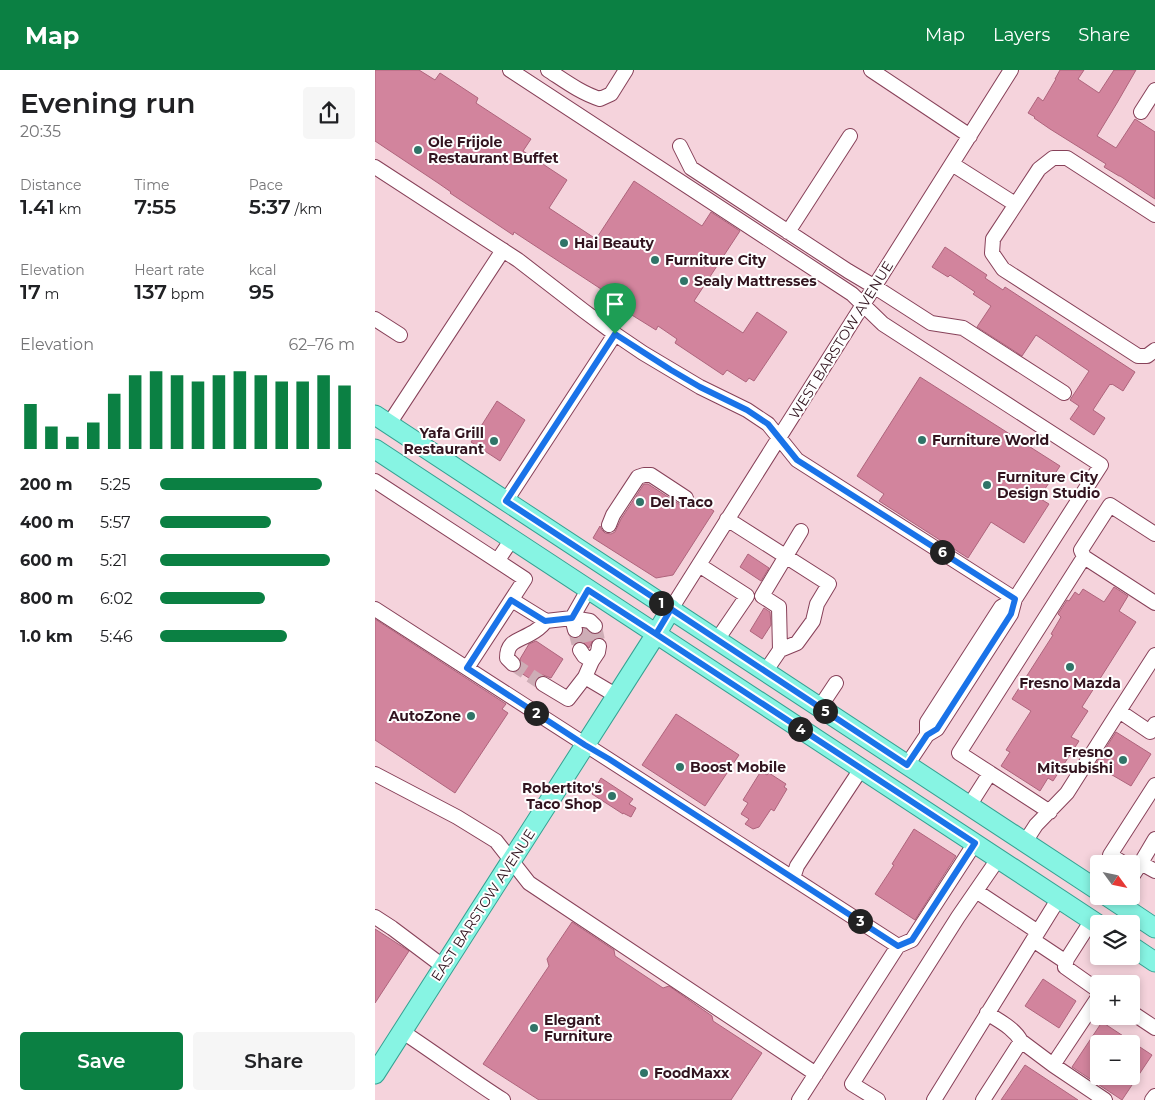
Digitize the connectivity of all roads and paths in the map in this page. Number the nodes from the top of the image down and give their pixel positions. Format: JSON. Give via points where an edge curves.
{"nodes":[{"id":1,"x":510,"y":70,"type":"edge"},
{"id":2,"x":548,"y":70,"type":"edge"},
{"id":3,"x":626,"y":70,"type":"edge"},
{"id":4,"x":871,"y":70,"type":"edge"},
{"id":5,"x":1011,"y":70,"type":"edge"},
{"id":6,"x":1155,"y":90,"type":"edge"},
{"id":7,"x":1141,"y":112,"type":"dead end"},
{"id":8,"x":850,"y":136,"type":"dead end"},
{"id":9,"x":970,"y":136,"type":"junction"},
{"id":10,"x":680,"y":146,"type":"dead end"},
{"id":11,"x":952,"y":164,"type":"junction"},
{"id":12,"x":375,"y":166,"type":"edge"},
{"id":13,"x":1015,"y":204,"type":"junction"},
{"id":14,"x":1155,"y":215,"type":"edge"},
{"id":15,"x":788,"y":232,"type":"junction"},
{"id":16,"x":503,"y":250,"type":"junction"},
{"id":17,"x":875,"y":287,"type":"junction"},
{"id":18,"x":863,"y":305,"type":"junction"},
{"id":19,"x":375,"y":319,"type":"edge"},
{"id":20,"x":615,"y":334,"type":"junction"},
{"id":21,"x":400,"y":335,"type":"dead end"},
{"id":22,"x":1155,"y":350,"type":"edge"},
{"id":23,"x":1064,"y":393,"type":"dead end"},
{"id":24,"x":379,"y":422,"type":"edge"},
{"id":25,"x":779,"y":438,"type":"junction"},
{"id":26,"x":375,"y":449,"type":"edge"},
{"id":27,"x":375,"y":481,"type":"edge"},
{"id":28,"x":686,"y":498,"type":"dead end"},
{"id":29,"x":506,"y":501,"type":"junction"},
{"id":30,"x":727,"y":519,"type":"junction"},
{"id":31,"x":609,"y":525,"type":"dead end"},
{"id":32,"x":801,"y":532,"type":"dead end"},
{"id":33,"x":1155,"y":534,"type":"edge"},
{"id":34,"x":512,"y":539,"type":"junction"},
{"id":35,"x":786,"y":555,"type":"junction"},
{"id":36,"x":1084,"y":557,"type":"junction"},
{"id":37,"x":497,"y":560,"type":"junction"},
{"id":38,"x":699,"y":564,"type":"junction"},
{"id":39,"x":588,"y":590,"type":"junction"},
{"id":40,"x":747,"y":596,"type":"junction"},
{"id":41,"x":762,"y":596,"type":"junction"},
{"id":42,"x":1015,"y":599,"type":"junction"},
{"id":43,"x":511,"y":600,"type":"junction"},
{"id":44,"x":1155,"y":603,"type":"edge"},
{"id":45,"x":375,"y":609,"type":"edge"},
{"id":46,"x":671,"y":609,"type":"junction"},
{"id":47,"x":545,"y":621,"type":"junction"},
{"id":48,"x":656,"y":634,"type":"junction"},
{"id":49,"x":717,"y":640,"type":"junction"},
{"id":50,"x":780,"y":650,"type":"junction"},
{"id":51,"x":590,"y":651,"type":"tunnel mouth"},
{"id":52,"x":1155,"y":655,"type":"edge"},
{"id":53,"x":513,"y":664,"type":"dead end"},
{"id":54,"x":467,"y":668,"type":"junction"},
{"id":55,"x":765,"y":672,"type":"junction"},
{"id":56,"x":585,"y":677,"type":"junction"},
{"id":57,"x":835,"y":683,"type":"dead end"},
{"id":58,"x":543,"y":684,"type":"tunnel mouth"},
{"id":59,"x":617,"y":696,"type":"junction"},
{"id":60,"x":819,"y":708,"type":"junction"},
{"id":61,"x":1119,"y":711,"type":"junction"},
{"id":62,"x":1155,"y":724,"type":"edge"},
{"id":63,"x":585,"y":745,"type":"junction"},
{"id":64,"x":907,"y":765,"type":"junction"},
{"id":65,"x":861,"y":768,"type":"junction"},
{"id":66,"x":990,"y":773,"type":"junction"},
{"id":67,"x":375,"y":774,"type":"edge"},
{"id":68,"x":1155,"y":785,"type":"edge"},
{"id":69,"x":969,"y":806,"type":"junction"},
{"id":70,"x":1050,"y":812,"type":"junction"},
{"id":71,"x":1155,"y":839,"type":"edge"},
{"id":72,"x":1025,"y":842,"type":"junction"},
{"id":73,"x":975,"y":843,"type":"junction"},
{"id":74,"x":1110,"y":855,"type":"edge"},
{"id":75,"x":998,"y":859,"type":"junction"},
{"id":76,"x":1140,"y":859,"type":"edge"},
{"id":77,"x":512,"y":862,"type":"junction"},
{"id":78,"x":1140,"y":867,"type":"edge"},
{"id":79,"x":1155,"y":871,"type":"edge"},
{"id":80,"x":793,"y":878,"type":"junction"},
{"id":81,"x":1090,"y":885,"type":"edge"},
{"id":82,"x":976,"y":891,"type":"junction"},
{"id":83,"x":1059,"y":898,"type":"junction"},
{"id":84,"x":1124,"y":905,"type":"edge"},
{"id":85,"x":375,"y":917,"type":"edge"},
{"id":86,"x":1090,"y":919,"type":"edge"},
{"id":87,"x":1155,"y":928,"type":"edge"},
{"id":88,"x":1090,"y":929,"type":"edge"},
{"id":89,"x":1035,"y":936,"type":"junction"},
{"id":90,"x":898,"y":946,"type":"junction"},
{"id":91,"x":1140,"y":952,"type":"edge"},
{"id":92,"x":1066,"y":962,"type":"junction"},
{"id":93,"x":1155,"y":962,"type":"edge"},
{"id":94,"x":444,"y":966,"type":"junction"},
{"id":95,"x":1090,"y":985,"type":"edge"},
{"id":96,"x":1090,"y":1010,"type":"edge"},
{"id":97,"x":987,"y":1013,"type":"junction"},
{"id":98,"x":1140,"y":1018,"type":"edge"},
{"id":99,"x":1155,"y":1028,"type":"edge"},
{"id":100,"x":403,"y":1032,"type":"junction"},
{"id":101,"x":1021,"y":1041,"type":"junction"},
{"id":102,"x":1053,"y":1065,"type":"junction"},
{"id":103,"x":375,"y":1074,"type":"edge"},
{"id":104,"x":816,"y":1074,"type":"junction"},
{"id":105,"x":1155,"y":1096,"type":"edge"},
{"id":106,"x":503,"y":1100,"type":"edge"},
{"id":107,"x":799,"y":1100,"type":"edge"},
{"id":108,"x":878,"y":1100,"type":"edge"},
{"id":109,"x":933,"y":1100,"type":"edge"},
{"id":110,"x":983,"y":1100,"type":"edge"},
{"id":111,"x":1105,"y":1100,"type":"edge"},
{"id":112,"x":1152,"y":1100,"type":"edge"}],
"edges":[{"from":1,"to":18,"type":"street","via":[[852,294]]},
{"from":2,"to":3,"type":"street","via":[[600,99],[611,94]]},
{"from":4,"to":9,"type":"street"},
{"from":5,"to":9,"type":"street","name":"WEST BARSTOW AVENUE"},
{"from":6,"to":7,"type":"street"},
{"from":8,"to":15,"type":"street"},
{"from":9,"to":11,"type":"street","name":"WEST BARSTOW AVENUE"},
{"from":10,"to":15,"type":"street","via":[[691,168]]},
{"from":11,"to":13,"type":"street"},
{"from":11,"to":17,"type":"street","name":"WEST BARSTOW AVENUE"},
{"from":12,"to":16,"type":"street"},
{"from":13,"to":14,"type":"street","via":[[1039,169],[1053,158],[1067,158]]},
{"from":13,"to":22,"type":"street","via":[[993,239],[991,253],[1003,268],[1138,356],[1147,356]]},
{"from":15,"to":17,"type":"street"},
{"from":16,"to":20,"type":"street"},
{"from":16,"to":24,"type":"street"},
{"from":17,"to":18,"type":"street","name":"WEST BARSTOW AVENUE"},
{"from":17,"to":23,"type":"street","via":[[931,323],[963,328]]},
{"from":18,"to":25,"type":"street","name":"WEST BARSTOW AVENUE"},
{"from":18,"to":42,"type":"street","via":[[883,324],[1101,465]]},
{"from":19,"to":21,"type":"street"},
{"from":20,"to":25,"type":"street","via":[[700,387],[754,415],[768,424]]},
{"from":20,"to":29,"type":"street"},
{"from":24,"to":29,"type":"main road"},
{"from":25,"to":30,"type":"street","name":"WEST BARSTOW AVENUE"},
{"from":25,"to":42,"type":"street","via":[[797,460]]},
{"from":26,"to":34,"type":"main road"},
{"from":27,"to":37,"type":"street"},
{"from":28,"to":31,"type":"street","via":[[651,475],[637,477]]},
{"from":29,"to":46,"type":"main road"},
{"from":30,"to":35,"type":"street"},
{"from":30,"to":38,"type":"street","name":"WEST BARSTOW AVENUE"},
{"from":32,"to":35,"type":"street"},
{"from":33,"to":36,"type":"street","via":[[1110,505],[1081,550]]},
{"from":34,"to":37,"type":"street"},
{"from":34,"to":39,"type":"main road"},
{"from":35,"to":41,"type":"street"},
{"from":35,"to":50,"type":"street","via":[[829,584],[817,604],[813,620],[797,643]]},
{"from":36,"to":44,"type":"street"},
{"from":36,"to":66,"type":"street","via":[[959,753]]},
{"from":37,"to":43,"type":"street","via":[[525,579]]},
{"from":38,"to":40,"type":"street"},
{"from":38,"to":46,"type":"street","name":"WEST BARSTOW AVENUE"},
{"from":39,"to":47,"type":"street","via":[[582,624]]},
{"from":39,"to":48,"type":"main road"},
{"from":40,"to":41,"type":"street"},
{"from":40,"to":49,"type":"street"},
{"from":41,"to":50,"type":"street","via":[[779,607]]},
{"from":42,"to":64,"type":"street","via":[[1011,614],[937,729],[927,735]]},
{"from":43,"to":47,"type":"street"},
{"from":43,"to":54,"type":"street"},
{"from":45,"to":54,"type":"street"},
{"from":46,"to":48,"type":"main road","name":"EAST BARSTOW AVENUE"},
{"from":46,"to":49,"type":"main road"},
{"from":47,"to":53,"type":"street","via":[[532,634],[512,644],[507,658]]},
{"from":48,"to":59,"type":"main road","name":"EAST BARSTOW AVENUE"},
{"from":48,"to":65,"type":"main road"},
{"from":49,"to":55,"type":"main road"},
{"from":50,"to":55,"type":"street"},
{"from":51,"to":56,"type":"street"},
{"from":52,"to":61,"type":"street"},
{"from":54,"to":63,"type":"street"},
{"from":55,"to":60,"type":"main road"},
{"from":56,"to":58,"type":"street","via":[[568,699]]},
{"from":56,"to":59,"type":"street"},
{"from":57,"to":60,"type":"street"},
{"from":59,"to":63,"type":"main road","name":"EAST BARSTOW AVENUE"},
{"from":60,"to":64,"type":"main road"},
{"from":61,"to":62,"type":"street","via":[[1150,732]]},
{"from":61,"to":70,"type":"street","via":[[1067,793]]},
{"from":63,"to":77,"type":"main road","name":"EAST BARSTOW AVENUE"},
{"from":63,"to":80,"type":"street"},
{"from":64,"to":69,"type":"main road"},
{"from":65,"to":73,"type":"main road"},
{"from":65,"to":80,"type":"street","via":[[797,866]]},
{"from":66,"to":69,"type":"street"},
{"from":66,"to":70,"type":"street"},
{"from":67,"to":77,"type":"street","via":[[496,841]]},
{"from":68,"to":74,"type":"street"},
{"from":69,"to":72,"type":"main road"},
{"from":70,"to":72,"type":"street"},
{"from":71,"to":76,"type":"street"},
{"from":72,"to":81,"type":"main road"},
{"from":73,"to":75,"type":"main road"},
{"from":73,"to":90,"type":"street","via":[[912,940]]},
{"from":75,"to":82,"type":"street"},
{"from":75,"to":83,"type":"main road"},
{"from":77,"to":94,"type":"main road","name":"EAST BARSTOW AVENUE"},
{"from":77,"to":104,"type":"street","via":[[529,883]]},
{"from":78,"to":79,"type":"street","via":[[1146,866]]},
{"from":80,"to":90,"type":"street"},
{"from":82,"to":89,"type":"street"},
{"from":82,"to":108,"type":"street","via":[[852,1084]]},
{"from":83,"to":86,"type":"main road"},
{"from":83,"to":89,"type":"street"},
{"from":84,"to":87,"type":"main road"},
{"from":85,"to":94,"type":"street"},
{"from":88,"to":92,"type":"street"},
{"from":89,"to":92,"type":"street"},
{"from":89,"to":97,"type":"street"},
{"from":90,"to":104,"type":"street"},
{"from":91,"to":93,"type":"main road"},
{"from":92,"to":95,"type":"street","via":[[1065,967]]},
{"from":94,"to":100,"type":"main road","name":"EAST BARSTOW AVENUE"},
{"from":96,"to":102,"type":"street"},
{"from":97,"to":101,"type":"street","via":[[1009,1027]]},
{"from":97,"to":109,"type":"street"},
{"from":98,"to":99,"type":"street"},
{"from":100,"to":103,"type":"main road","name":"EAST BARSTOW AVENUE"},
{"from":100,"to":106,"type":"street"},
{"from":101,"to":102,"type":"street"},
{"from":101,"to":110,"type":"street"},
{"from":102,"to":111,"type":"street"},
{"from":104,"to":107,"type":"street"},
{"from":105,"to":112,"type":"street"}]}
